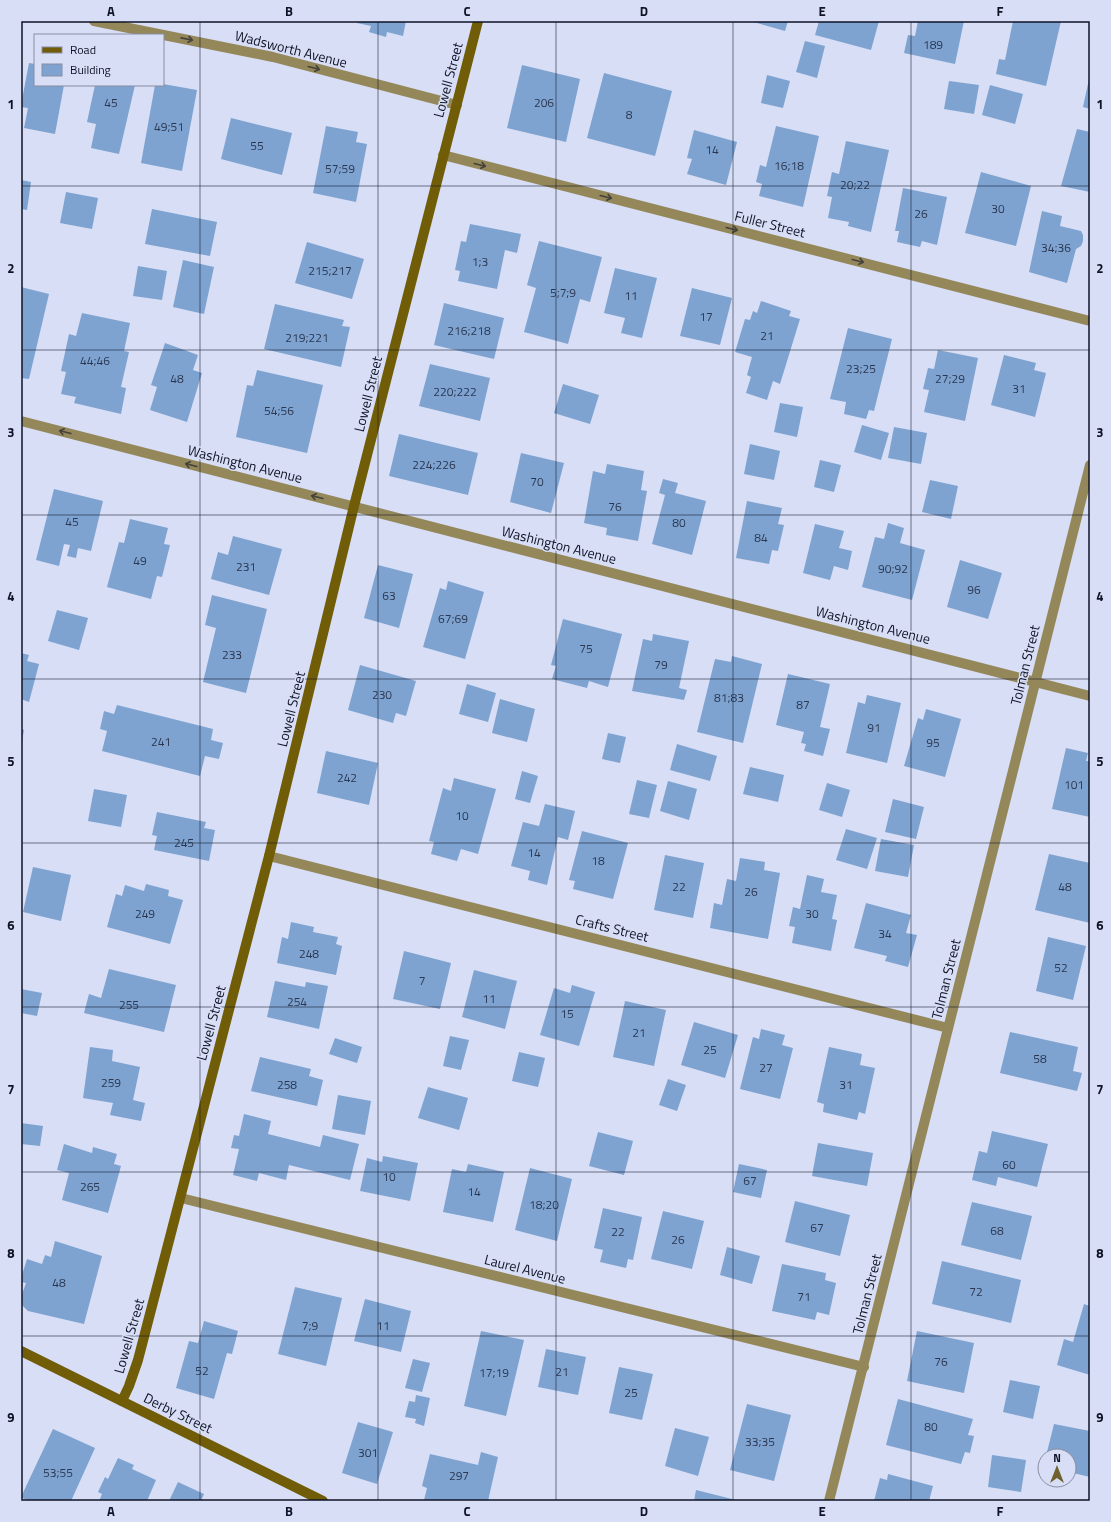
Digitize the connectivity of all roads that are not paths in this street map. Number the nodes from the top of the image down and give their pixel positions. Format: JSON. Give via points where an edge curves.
{"nodes":[{"id":1,"x":94,"y":21,"type":"edge"},
{"id":2,"x":478,"y":21,"type":"edge"},
{"id":3,"x":158,"y":34,"type":"edge"},
{"id":4,"x":164,"y":35,"type":"edge"},
{"id":5,"x":457,"y":105,"type":"junction"},
{"id":6,"x":443,"y":155,"type":"junction"},
{"id":7,"x":1090,"y":321,"type":"edge"},
{"id":8,"x":21,"y":421,"type":"edge"},
{"id":9,"x":1090,"y":465,"type":"edge"},
{"id":10,"x":354,"y":506,"type":"junction"},
{"id":11,"x":1034,"y":682,"type":"junction"},
{"id":12,"x":1090,"y":696,"type":"edge"},
{"id":13,"x":269,"y":856,"type":"junction"},
{"id":14,"x":948,"y":1028,"type":"junction"},
{"id":15,"x":181,"y":1198,"type":"junction"},
{"id":16,"x":21,"y":1351,"type":"edge"},
{"id":17,"x":864,"y":1367,"type":"junction"},
{"id":18,"x":122,"y":1401,"type":"junction"},
{"id":19,"x":322,"y":1501,"type":"edge"},
{"id":20,"x":829,"y":1501,"type":"edge"}],
"edges":[{"from":1,"to":3,"type":"street","name":"Wadsworth Avenue","one_way":true},
{"from":2,"to":5,"type":"street","name":"Lowell Street"},
{"from":4,"to":5,"type":"street","name":"Wadsworth Avenue","one_way":true,"via":[[267,56]]},
{"from":5,"to":6,"type":"street","name":"Lowell Street"},
{"from":6,"to":7,"type":"street","name":"Fuller Street","one_way":true},
{"from":6,"to":10,"type":"street","name":"Lowell Street"},
{"from":10,"to":8,"type":"street","name":"Washington Avenue","one_way":true},
{"from":9,"to":11,"type":"street","name":"Tolman Street"},
{"from":10,"to":11,"type":"street","name":"Washington Avenue"},
{"from":10,"to":13,"type":"street","name":"Lowell Street"},
{"from":11,"to":12,"type":"street","name":"Washington Avenue"},
{"from":11,"to":14,"type":"street","name":"Tolman Street"},
{"from":13,"to":14,"type":"street","name":"Crafts Street"},
{"from":13,"to":15,"type":"street","name":"Lowell Street"},
{"from":14,"to":17,"type":"street","name":"Tolman Street"},
{"from":15,"to":17,"type":"street","name":"Laurel Avenue"},
{"from":15,"to":18,"type":"street","name":"Lowell Street","via":[[138,1360]]},
{"from":16,"to":18,"type":"street","name":"Derby Street"},
{"from":17,"to":20,"type":"street","name":"Tolman Street"},
{"from":18,"to":19,"type":"street","name":"Derby Street"}]}
